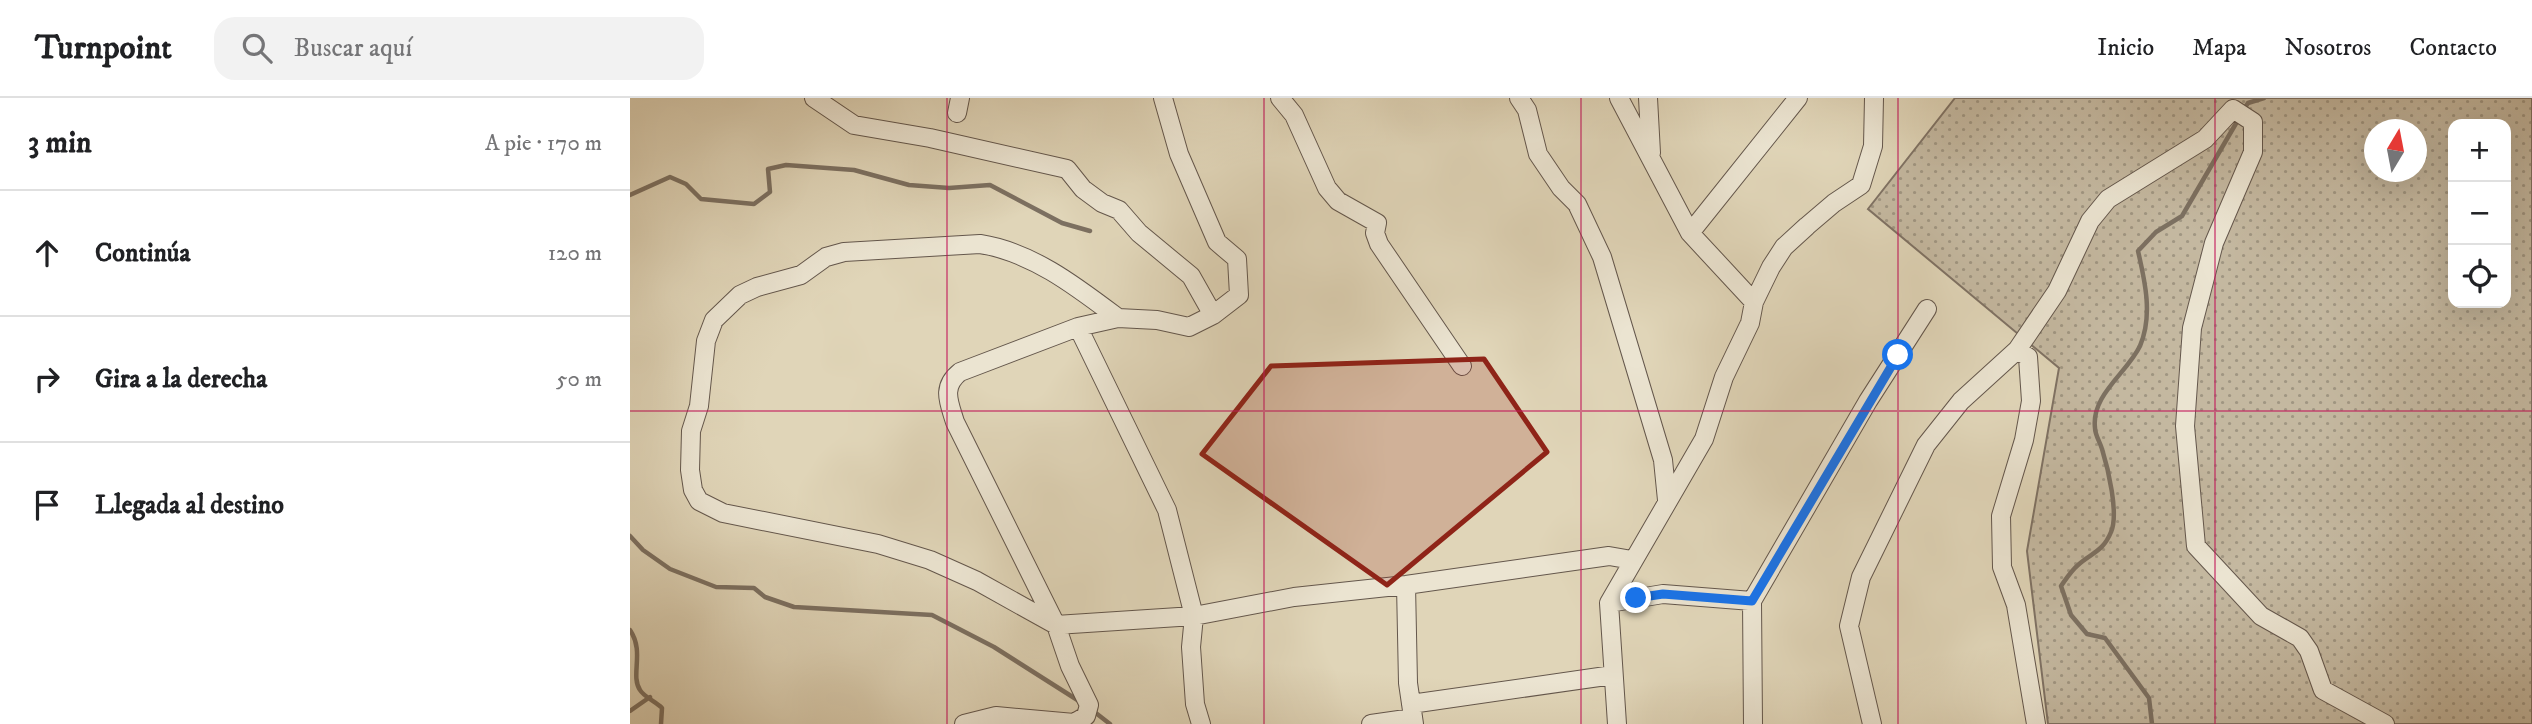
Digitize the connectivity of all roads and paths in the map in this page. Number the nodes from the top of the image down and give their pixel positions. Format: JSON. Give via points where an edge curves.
{"nodes":[{"id":1,"x":814,"y":98,"type":"edge"},
{"id":2,"x":836,"y":98,"type":"edge"},
{"id":3,"x":1280,"y":98,"type":"edge"},
{"id":4,"x":1519,"y":98,"type":"edge"},
{"id":5,"x":1619,"y":98,"type":"edge"},
{"id":6,"x":1648,"y":98,"type":"edge"},
{"id":7,"x":1798,"y":98,"type":"edge"},
{"id":8,"x":1874,"y":98,"type":"edge"},
{"id":9,"x":1160,"y":100,"type":"edge"},
{"id":10,"x":854,"y":125,"type":"junction"},
{"id":11,"x":1651,"y":160,"type":"junction"},
{"id":12,"x":1690,"y":233,"type":"junction"},
{"id":13,"x":1755,"y":302,"type":"junction"},
{"id":14,"x":1927,"y":309,"type":"dead end"},
{"id":15,"x":1213,"y":315,"type":"junction"},
{"id":16,"x":1118,"y":318,"type":"junction"},
{"id":17,"x":1078,"y":327,"type":"junction"},
{"id":18,"x":2017,"y":350,"type":"junction"},
{"id":19,"x":1462,"y":366,"type":"dead end"},
{"id":20,"x":1667,"y":500,"type":"junction"},
{"id":21,"x":1632,"y":560,"type":"junction"},
{"id":22,"x":1406,"y":585,"type":"junction"},
{"id":23,"x":1752,"y":601,"type":"junction"},
{"id":24,"x":1609,"y":603,"type":"junction"},
{"id":25,"x":1194,"y":616,"type":"junction"},
{"id":26,"x":1056,"y":625,"type":"junction"},
{"id":27,"x":1613,"y":675,"type":"junction"},
{"id":28,"x":1412,"y":715,"type":"edge"},
{"id":29,"x":978,"y":722,"type":"edge"},
{"id":30,"x":1201,"y":724,"type":"edge"},
{"id":31,"x":1371,"y":724,"type":"edge"},
{"id":32,"x":1617,"y":724,"type":"edge"},
{"id":33,"x":1753,"y":724,"type":"edge"},
{"id":34,"x":1872,"y":724,"type":"edge"},
{"id":35,"x":2036,"y":724,"type":"edge"},
{"id":36,"x":2385,"y":724,"type":"edge"}],
"edges":[{"from":1,"to":10,"type":"street"},
{"from":2,"to":10,"type":"street"},
{"from":3,"to":19,"type":"street","via":[[1294,115],[1327,188],[1338,201],[1377,223],[1379,244]]},
{"from":4,"to":20,"type":"street","via":[[1527,110],[1538,154],[1577,204],[1602,257],[1663,460]]},
{"from":5,"to":11,"type":"street"},
{"from":6,"to":11,"type":"street"},
{"from":7,"to":12,"type":"street"},
{"from":8,"to":13,"type":"street","via":[[1873,146],[1861,185],[1784,247]]},
{"from":9,"to":15,"type":"street","via":[[1217,242],[1237,259],[1239,295]]},
{"from":10,"to":15,"type":"street","via":[[1067,169],[1083,189],[1119,209],[1139,233],[1191,276]]},
{"from":11,"to":12,"type":"street"},
{"from":12,"to":13,"type":"street"},
{"from":13,"to":20,"type":"street","via":[[1707,432]]},
{"from":14,"to":23,"type":"street"},
{"from":15,"to":16,"type":"street","via":[[1189,327]]},
{"from":16,"to":17,"type":"street"},
{"from":16,"to":26,"type":"street","via":[[1051,271],[1000,247],[980,244],[827,257],[801,275],[740,295],[714,320],[706,341],[699,406],[691,431],[690,470],[699,501],[723,513],[878,544],[930,560]]},
{"from":17,"to":25,"type":"street","via":[[1167,510]]},
{"from":17,"to":26,"type":"street","via":[[960,372],[947,396],[972,457]]},
{"from":18,"to":34,"type":"street","via":[[1961,401],[1926,445],[1861,577],[1849,626]]},
{"from":18,"to":35,"type":"street","via":[[2028,357],[2031,401],[2001,516],[2002,567],[2016,605]]},
{"from":18,"to":36,"type":"street","via":[[2057,291],[2090,221],[2108,199],[2205,139],[2233,109],[2253,122],[2253,152],[2214,243],[2192,328],[2185,426],[2196,547],[2261,616],[2300,638],[2323,690]]},
{"from":20,"to":21,"type":"street"},
{"from":21,"to":22,"type":"street","via":[[1609,556]]},
{"from":21,"to":24,"type":"street"},
{"from":22,"to":25,"type":"street","via":[[1294,597]]},
{"from":22,"to":28,"type":"street"},
{"from":23,"to":24,"type":"street","via":[[1663,594]]},
{"from":23,"to":33,"type":"street"},
{"from":24,"to":27,"type":"street"},
{"from":25,"to":26,"type":"street"},
{"from":25,"to":30,"type":"street","via":[[1191,647]]},
{"from":26,"to":29,"type":"street","via":[[1088,701],[1086,716],[1074,723],[1022,716]]},
{"from":27,"to":28,"type":"street"},
{"from":27,"to":32,"type":"street"},
{"from":28,"to":31,"type":"street"}]}
